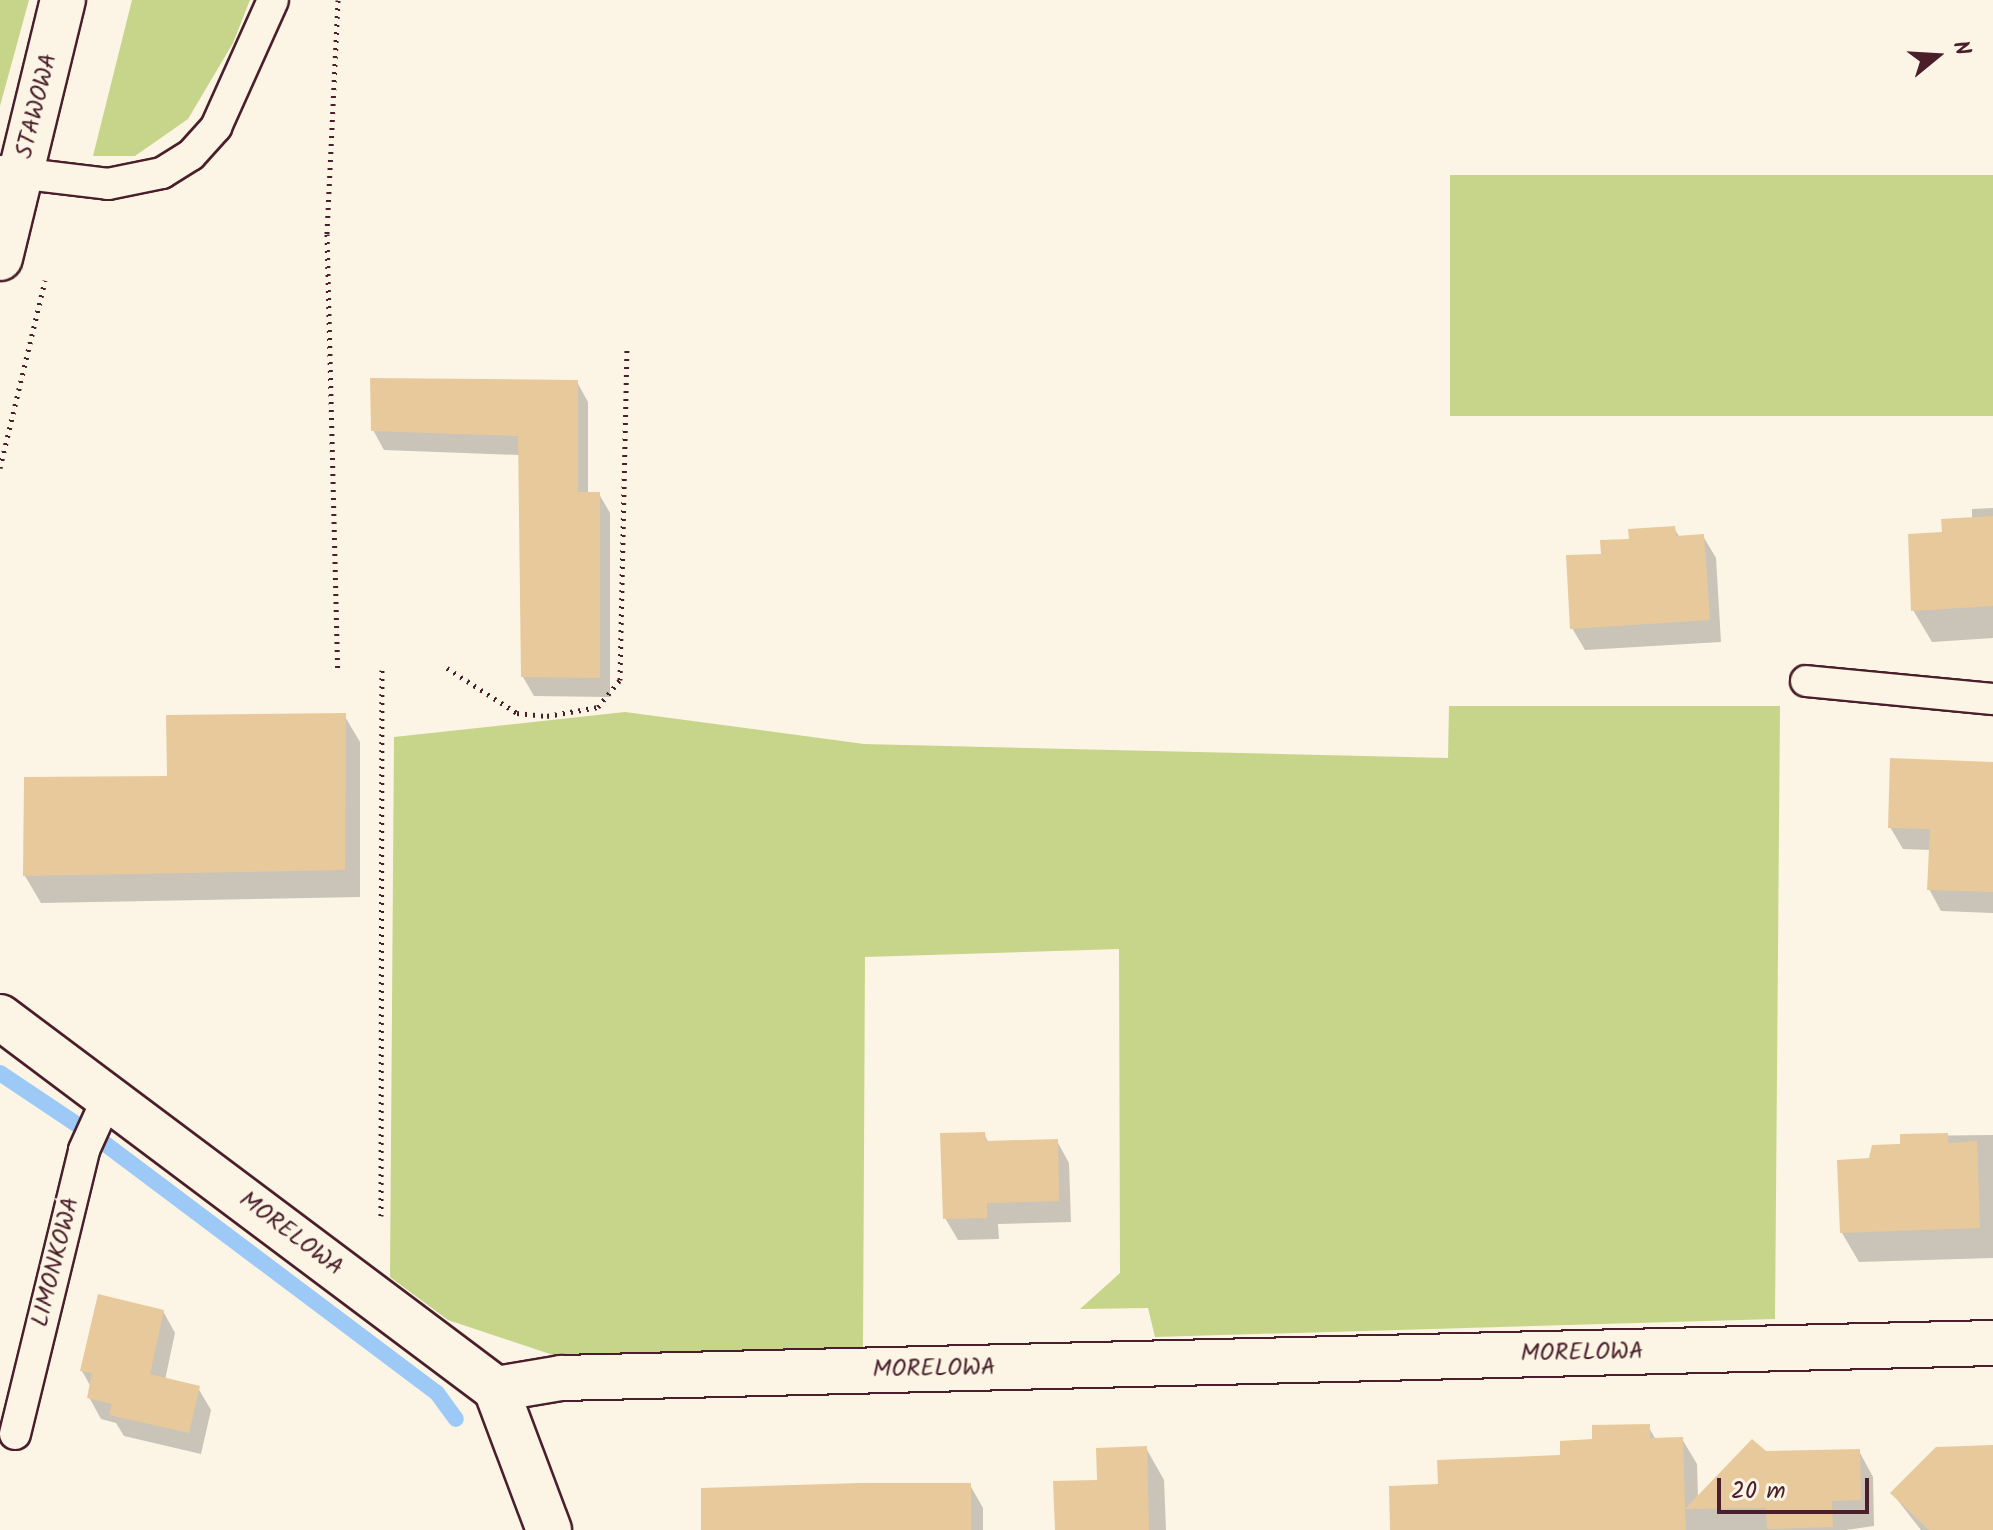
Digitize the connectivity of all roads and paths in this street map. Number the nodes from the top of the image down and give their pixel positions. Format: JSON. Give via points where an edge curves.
{"nodes":[{"id":1,"x":63,"y":0,"type":"edge"},
{"id":2,"x":273,"y":0,"type":"edge"},
{"id":3,"x":338,"y":0,"type":"edge"},
{"id":4,"x":10,"y":173,"type":"edge"},
{"id":5,"x":0,"y":258,"type":"edge"},
{"id":6,"x":48,"y":272,"type":"dead end"},
{"id":7,"x":627,"y":349,"type":"dead end"},
{"id":8,"x":0,"y":468,"type":"edge"},
{"id":9,"x":447,"y":668,"type":"dead end"},
{"id":10,"x":382,"y":670,"type":"dead end"},
{"id":11,"x":338,"y":671,"type":"dead end"},
{"id":12,"x":1806,"y":681,"type":"dead end"},
{"id":13,"x":1993,"y":699,"type":"edge"},
{"id":14,"x":0,"y":1017,"type":"edge"},
{"id":15,"x":103,"y":1104,"type":"junction"},
{"id":16,"x":381,"y":1216,"type":"dead end"},
{"id":17,"x":1993,"y":1343,"type":"edge"},
{"id":18,"x":496,"y":1389,"type":"junction"},
{"id":19,"x":15,"y":1434,"type":"dead end"},
{"id":20,"x":549,"y":1530,"type":"edge"}],
"edges":[{"from":1,"to":4,"type":"street","name":"STAWOWA"},
{"from":2,"to":4,"type":"lane","via":[[222,116],[191,155],[136,181]]},
{"from":3,"to":11,"type":"path","via":[[327,234]]},
{"from":4,"to":5,"type":"street","name":"STAWOWA"},
{"from":6,"to":8,"type":"path"},
{"from":7,"to":9,"type":"path","via":[[620,680],[598,707],[547,716],[517,713]]},
{"from":10,"to":16,"type":"path"},
{"from":12,"to":13,"type":"lane"},
{"from":14,"to":15,"type":"street","name":"MORELOWA"},
{"from":15,"to":18,"type":"street","name":"MORELOWA"},
{"from":15,"to":19,"type":"lane","name":"LIMONKOWA","via":[[84,1150]]},
{"from":17,"to":18,"type":"street","name":"MORELOWA","via":[[561,1378]]},
{"from":18,"to":20,"type":"street"}]}
